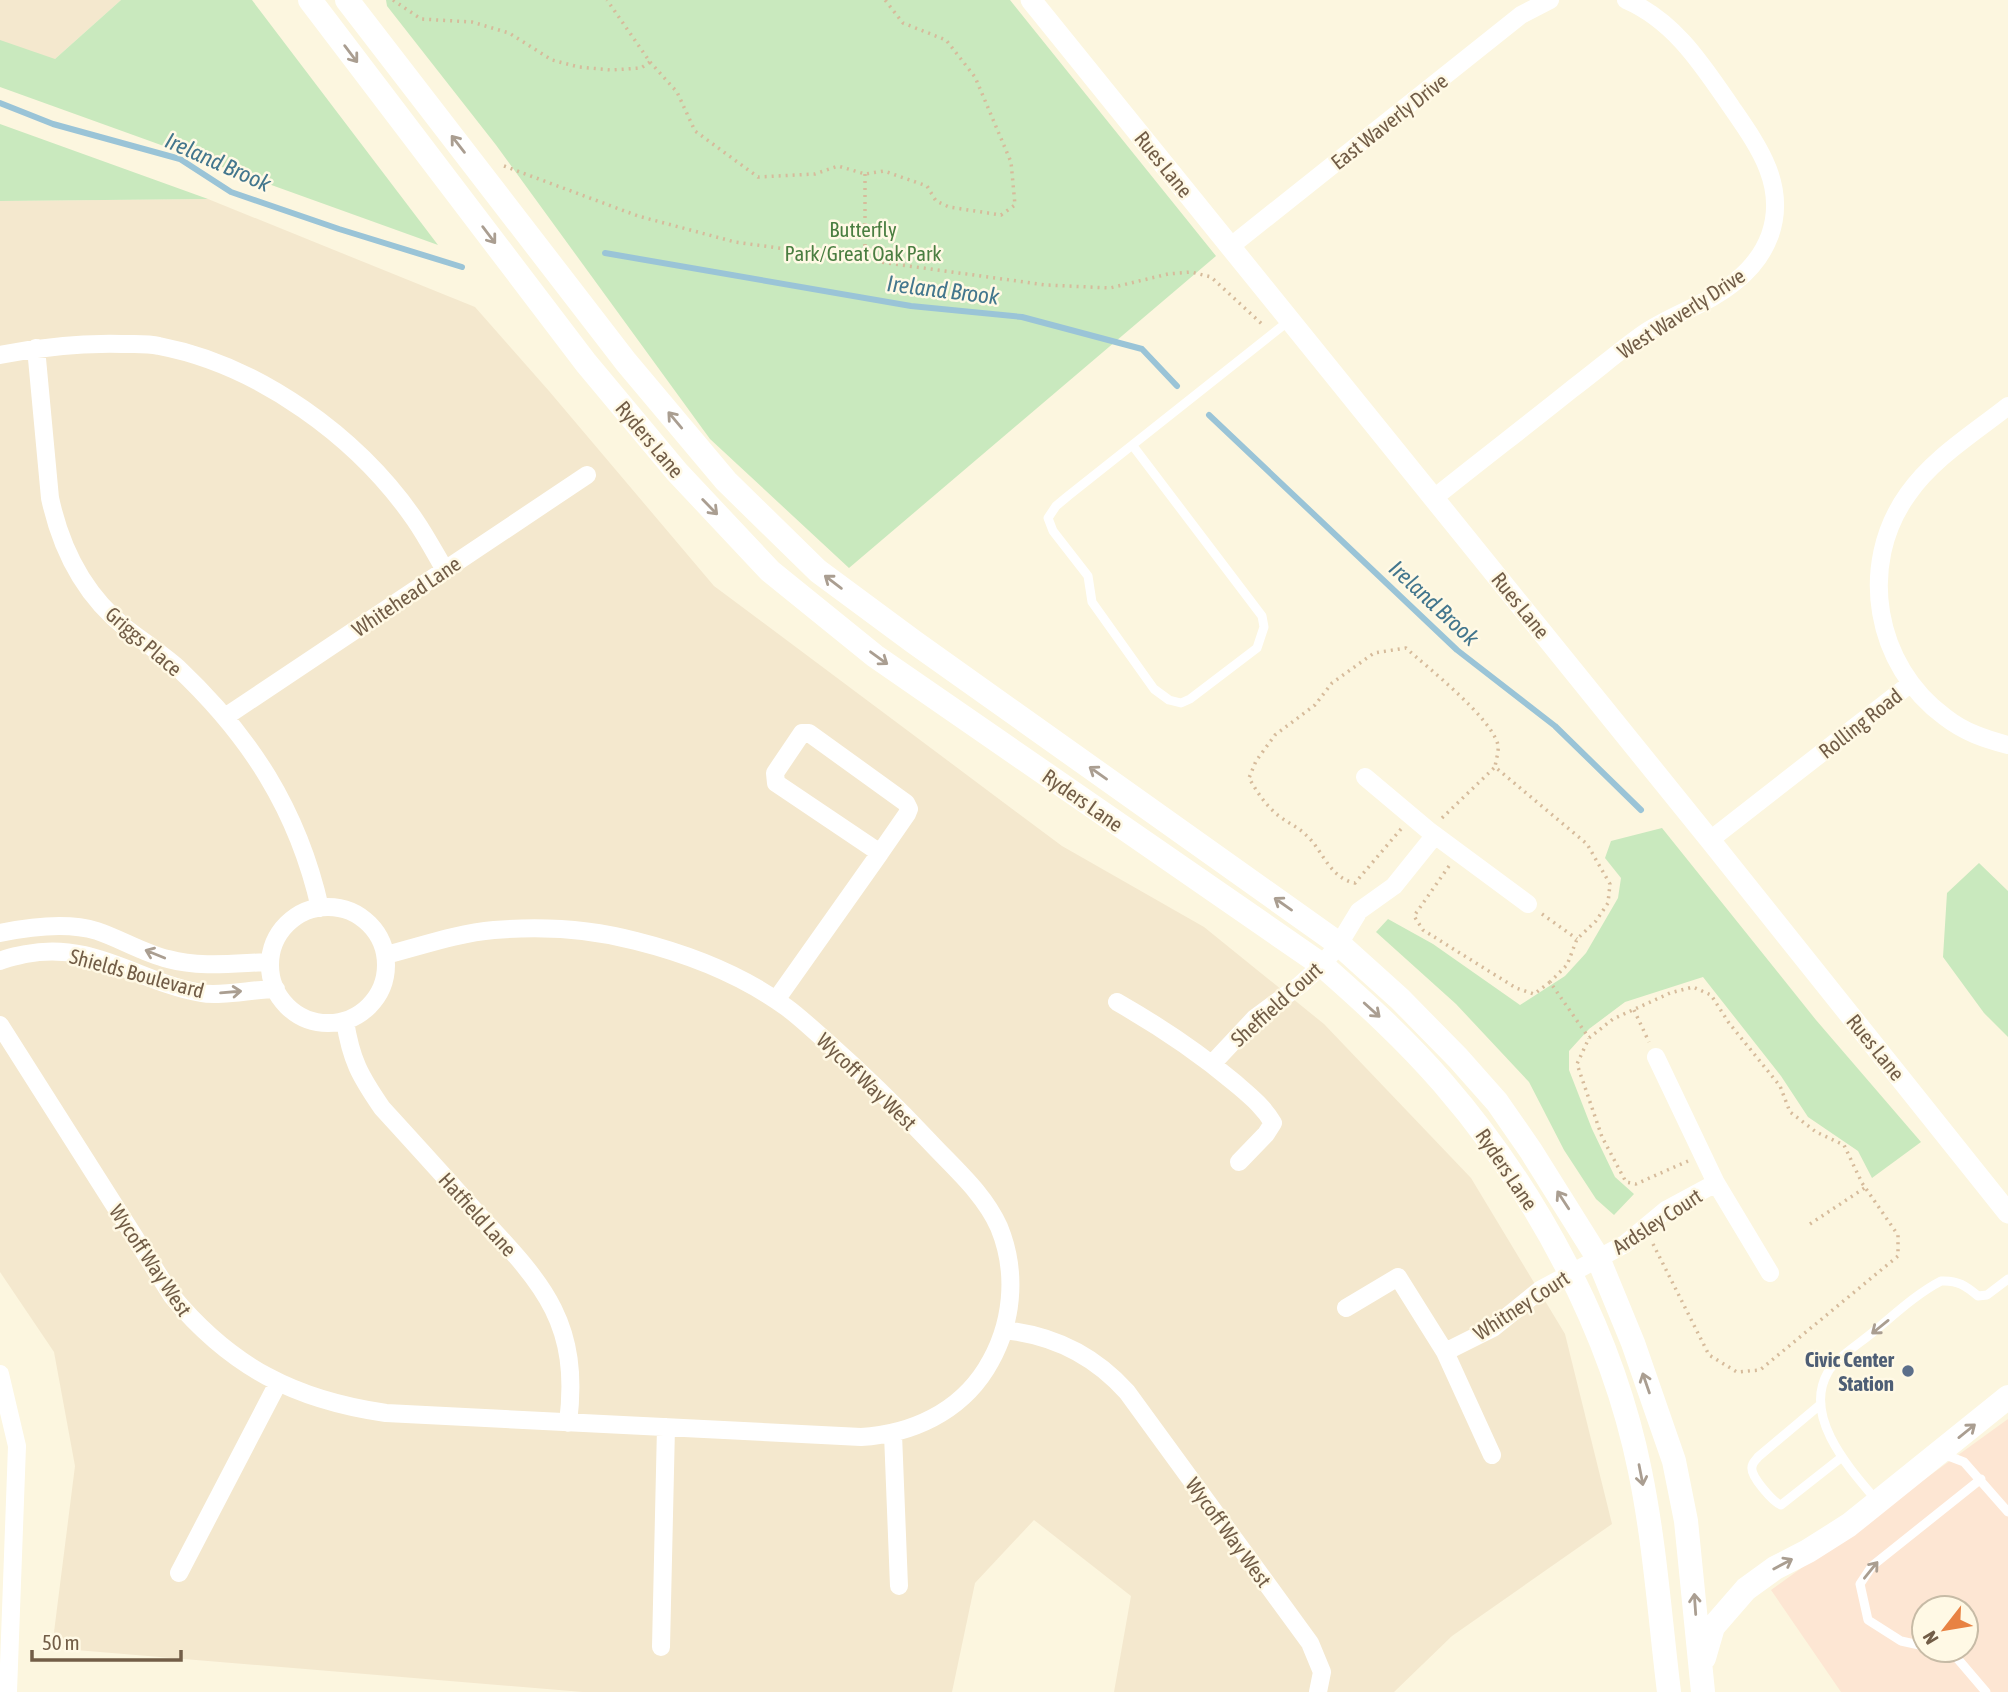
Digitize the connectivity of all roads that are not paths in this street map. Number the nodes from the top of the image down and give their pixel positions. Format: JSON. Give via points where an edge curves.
{"nodes":[{"id":1,"x":310,"y":0,"type":"edge"},
{"id":2,"x":347,"y":0,"type":"edge"},
{"id":3,"x":1031,"y":0,"type":"edge"},
{"id":4,"x":1550,"y":0,"type":"edge"},
{"id":5,"x":1626,"y":0,"type":"edge"},
{"id":6,"x":1231,"y":246,"type":"junction"},
{"id":7,"x":1290,"y":320,"type":"junction"},
{"id":8,"x":36,"y":348,"type":"junction"},
{"id":9,"x":0,"y":355,"type":"edge"},
{"id":10,"x":2008,"y":406,"type":"edge"},
{"id":11,"x":1133,"y":446,"type":"junction"},
{"id":12,"x":587,"y":475,"type":"dead end"},
{"id":13,"x":1434,"y":498,"type":"junction"},
{"id":14,"x":445,"y":570,"type":"junction"},
{"id":15,"x":1910,"y":684,"type":"junction"},
{"id":16,"x":225,"y":717,"type":"junction"},
{"id":17,"x":2008,"y":745,"type":"edge"},
{"id":18,"x":1365,"y":777,"type":"dead end"},
{"id":19,"x":1432,"y":833,"type":"junction"},
{"id":20,"x":1710,"y":840,"type":"junction"},
{"id":21,"x":880,"y":853,"type":"junction"},
{"id":22,"x":1528,"y":904,"type":"road end"},
{"id":23,"x":320,"y":908,"type":"junction"},
{"id":24,"x":0,"y":933,"type":"edge"},
{"id":25,"x":1339,"y":944,"type":"junction"},
{"id":26,"x":386,"y":956,"type":"junction"},
{"id":27,"x":0,"y":961,"type":"edge"},
{"id":28,"x":270,"y":962,"type":"junction"},
{"id":29,"x":1322,"y":965,"type":"junction"},
{"id":30,"x":276,"y":989,"type":"junction"},
{"id":31,"x":776,"y":1000,"type":"junction"},
{"id":32,"x":1117,"y":1002,"type":"dead end"},
{"id":33,"x":345,"y":1021,"type":"junction"},
{"id":34,"x":0,"y":1025,"type":"edge"},
{"id":35,"x":1656,"y":1057,"type":"road end"},
{"id":36,"x":1212,"y":1063,"type":"junction"},
{"id":37,"x":1239,"y":1162,"type":"dead end"},
{"id":38,"x":1716,"y":1184,"type":"junction"},
{"id":39,"x":2008,"y":1213,"type":"edge"},
{"id":40,"x":1598,"y":1258,"type":"junction"},
{"id":41,"x":1571,"y":1272,"type":"junction"},
{"id":42,"x":1770,"y":1273,"type":"dead end"},
{"id":43,"x":2008,"y":1279,"type":"edge"},
{"id":44,"x":1346,"y":1308,"type":"dead end"},
{"id":45,"x":1004,"y":1330,"type":"junction"},
{"id":46,"x":1445,"y":1352,"type":"junction"},
{"id":47,"x":0,"y":1374,"type":"edge"},
{"id":48,"x":278,"y":1383,"type":"junction"},
{"id":49,"x":2008,"y":1397,"type":"edge"},
{"id":50,"x":1821,"y":1404,"type":"junction"},
{"id":51,"x":569,"y":1423,"type":"junction"},
{"id":52,"x":666,"y":1427,"type":"junction"},
{"id":53,"x":893,"y":1434,"type":"junction"},
{"id":54,"x":1940,"y":1452,"type":"junction"},
{"id":55,"x":1492,"y":1455,"type":"dead end"},
{"id":56,"x":1842,"y":1457,"type":"junction"},
{"id":57,"x":1981,"y":1479,"type":"junction"},
{"id":58,"x":1878,"y":1502,"type":"junction"},
{"id":59,"x":2008,"y":1513,"type":"edge"},
{"id":60,"x":179,"y":1573,"type":"dead end"},
{"id":61,"x":899,"y":1586,"type":"dead end"},
{"id":62,"x":1910,"y":1643,"type":"edge"},
{"id":63,"x":661,"y":1647,"type":"dead end"},
{"id":64,"x":1961,"y":1664,"type":"edge"},
{"id":65,"x":1701,"y":1682,"type":"edge"},
{"id":66,"x":8,"y":1692,"type":"edge"},
{"id":67,"x":1318,"y":1692,"type":"edge"},
{"id":68,"x":1669,"y":1692,"type":"edge"},
{"id":69,"x":1986,"y":1692,"type":"edge"}],
"edges":[{"from":1,"to":29,"type":"main road","name":"Ryders Lane","one_way":true,"via":[[586,363],[677,472],[770,570],[875,656]]},
{"from":25,"to":2,"type":"main road","name":"Ryders Lane","one_way":true,"via":[[817,571],[726,481],[626,362]]},
{"from":3,"to":6,"type":"street","name":"Rues Lane"},
{"from":4,"to":6,"type":"street","name":"East Waverly Drive","via":[[1521,15]]},
{"from":5,"to":13,"type":"street","name":"West Waverly Drive","via":[[1646,9],[1677,35],[1757,144],[1775,193],[1770,234],[1761,254],[1733,284],[1644,333]]},
{"from":6,"to":7,"type":"street","name":"Rues Lane"},
{"from":7,"to":11,"type":"lane"},
{"from":7,"to":13,"type":"street","name":"Rues Lane"},
{"from":8,"to":9,"type":"street"},
{"from":8,"to":14,"type":"street","via":[[159,346],[202,358],[274,391],[321,422],[379,476],[415,520]]},
{"from":8,"to":16,"type":"street","name":"Griggs Place","via":[[50,498],[71,560],[109,613],[177,667]]},
{"from":10,"to":15,"type":"street","name":"Rolling Road","via":[[1929,469],[1907,494],[1891,524],[1881,556],[1879,607],[1890,647]]},
{"from":11,"to":11,"type":"lane","via":[[1056,506],[1048,518],[1088,576],[1092,602],[1154,689],[1181,703],[1257,648],[1264,627],[1262,616]]},
{"from":12,"to":14,"type":"street","name":"Whitehead Lane"},
{"from":13,"to":20,"type":"street","name":"Rues Lane"},
{"from":14,"to":16,"type":"street","name":"Whitehead Lane"},
{"from":15,"to":17,"type":"street","via":[[1947,719]]},
{"from":15,"to":20,"type":"street","name":"Rolling Road"},
{"from":16,"to":23,"type":"street","name":"Griggs Place","via":[[277,789],[312,869]]},
{"from":18,"to":19,"type":"street"},
{"from":19,"to":22,"type":"street"},
{"from":19,"to":25,"type":"street","name":"Sheffield Court","via":[[1394,886],[1359,911]]},
{"from":20,"to":39,"type":"street","name":"Rues Lane"},
{"from":21,"to":21,"type":"street","via":[[907,814],[906,803],[809,733],[802,733],[775,773],[776,783]]},
{"from":21,"to":31,"type":"street"},
{"from":23,"to":26,"type":"street","via":[[338,908],[369,924]]},
{"from":23,"to":28,"type":"street","via":[[285,926]]},
{"from":28,"to":24,"type":"street","name":"Shields Boulevard","one_way":true,"via":[[201,965],[166,959],[94,930],[53,926]]},
{"from":25,"to":29,"type":"street","name":"Sheffield Court"},
{"from":40,"to":25,"type":"main road","name":"Ryders Lane","one_way":true,"via":[[1497,1102],[1400,999]]},
{"from":26,"to":31,"type":"street","via":[[492,930],[588,932],[681,954]]},
{"from":26,"to":33,"type":"street","via":[[382,988],[373,1003]]},
{"from":27,"to":30,"type":"street","name":"Shields Boulevard","one_way":true,"via":[[38,952],[79,953],[204,994]]},
{"from":28,"to":30,"type":"street"},
{"from":29,"to":36,"type":"street","name":"Sheffield Court","via":[[1255,1018]]},
{"from":29,"to":41,"type":"main road","name":"Ryders Lane","one_way":true,"via":[[1384,1020],[1458,1101],[1515,1178]]},
{"from":30,"to":33,"type":"street","via":[[297,1014],[312,1021]]},
{"from":31,"to":45,"type":"street","name":"Wycoff Way West","via":[[876,1085],[981,1196],[998,1223],[1007,1254],[1011,1285]]},
{"from":32,"to":36,"type":"street","name":"Sheffield Court"},
{"from":33,"to":51,"type":"street","name":"Hatfield Lane","via":[[353,1060],[382,1108],[529,1269],[546,1294],[569,1361]]},
{"from":34,"to":48,"type":"street","name":"Wycoff Way West","via":[[172,1296],[215,1342]]},
{"from":35,"to":38,"type":"street","name":"Ardsley Court"},
{"from":36,"to":37,"type":"street","name":"Sheffield Court","via":[[1265,1109],[1273,1123]]},
{"from":38,"to":40,"type":"street","name":"Ardsley Court","via":[[1667,1210],[1625,1244]]},
{"from":38,"to":42,"type":"street","name":"Ardsley Court"},
{"from":40,"to":41,"type":"street","name":"Whitney Court"},
{"from":65,"to":40,"type":"main road","name":"Ryders Lane","one_way":true,"via":[[1686,1521],[1674,1461]]},
{"from":41,"to":46,"type":"street","name":"Whitney Court","via":[[1493,1328]]},
{"from":41,"to":68,"type":"main road","name":"Ryders Lane","one_way":true,"via":[[1625,1410],[1640,1469]]},
{"from":43,"to":50,"type":"lane","one_way":true,"via":[[1987,1295],[1978,1296],[1951,1280],[1933,1285],[1828,1370]]},
{"from":44,"to":46,"type":"street","via":[[1398,1277]]},
{"from":45,"to":53,"type":"street","name":"Wycoff Way West","via":[[992,1361],[962,1398],[937,1416]]},
{"from":45,"to":67,"type":"street","name":"Wycoff Way West","via":[[1040,1335],[1073,1348],[1127,1392],[1310,1643],[1322,1672]]},
{"from":46,"to":55,"type":"street"},
{"from":47,"to":66,"type":"street","via":[[17,1446]]},
{"from":48,"to":51,"type":"street","name":"Wycoff Way West","via":[[324,1402],[386,1413]]},
{"from":48,"to":60,"type":"street"},
{"from":54,"to":49,"type":"main road","one_way":true},
{"from":50,"to":56,"type":"lane","via":[[1832,1442]]},
{"from":50,"to":56,"type":"lane","via":[[1758,1457],[1752,1473],[1781,1505]]},
{"from":51,"to":52,"type":"street","name":"Wycoff Way West"},
{"from":52,"to":53,"type":"street","name":"Wycoff Way West","via":[[861,1437]]},
{"from":52,"to":63,"type":"street"},
{"from":53,"to":61,"type":"street"},
{"from":54,"to":57,"type":"lane","via":[[1964,1462]]},
{"from":54,"to":58,"type":"main road"},
{"from":56,"to":58,"type":"lane"},
{"from":57,"to":59,"type":"lane"},
{"from":62,"to":57,"type":"lane","one_way":true,"via":[[1868,1620],[1860,1584],[1872,1566]]},
{"from":65,"to":58,"type":"main road","one_way":true,"via":[[1713,1628],[1746,1589]]},
{"from":64,"to":69,"type":"lane"}]}
